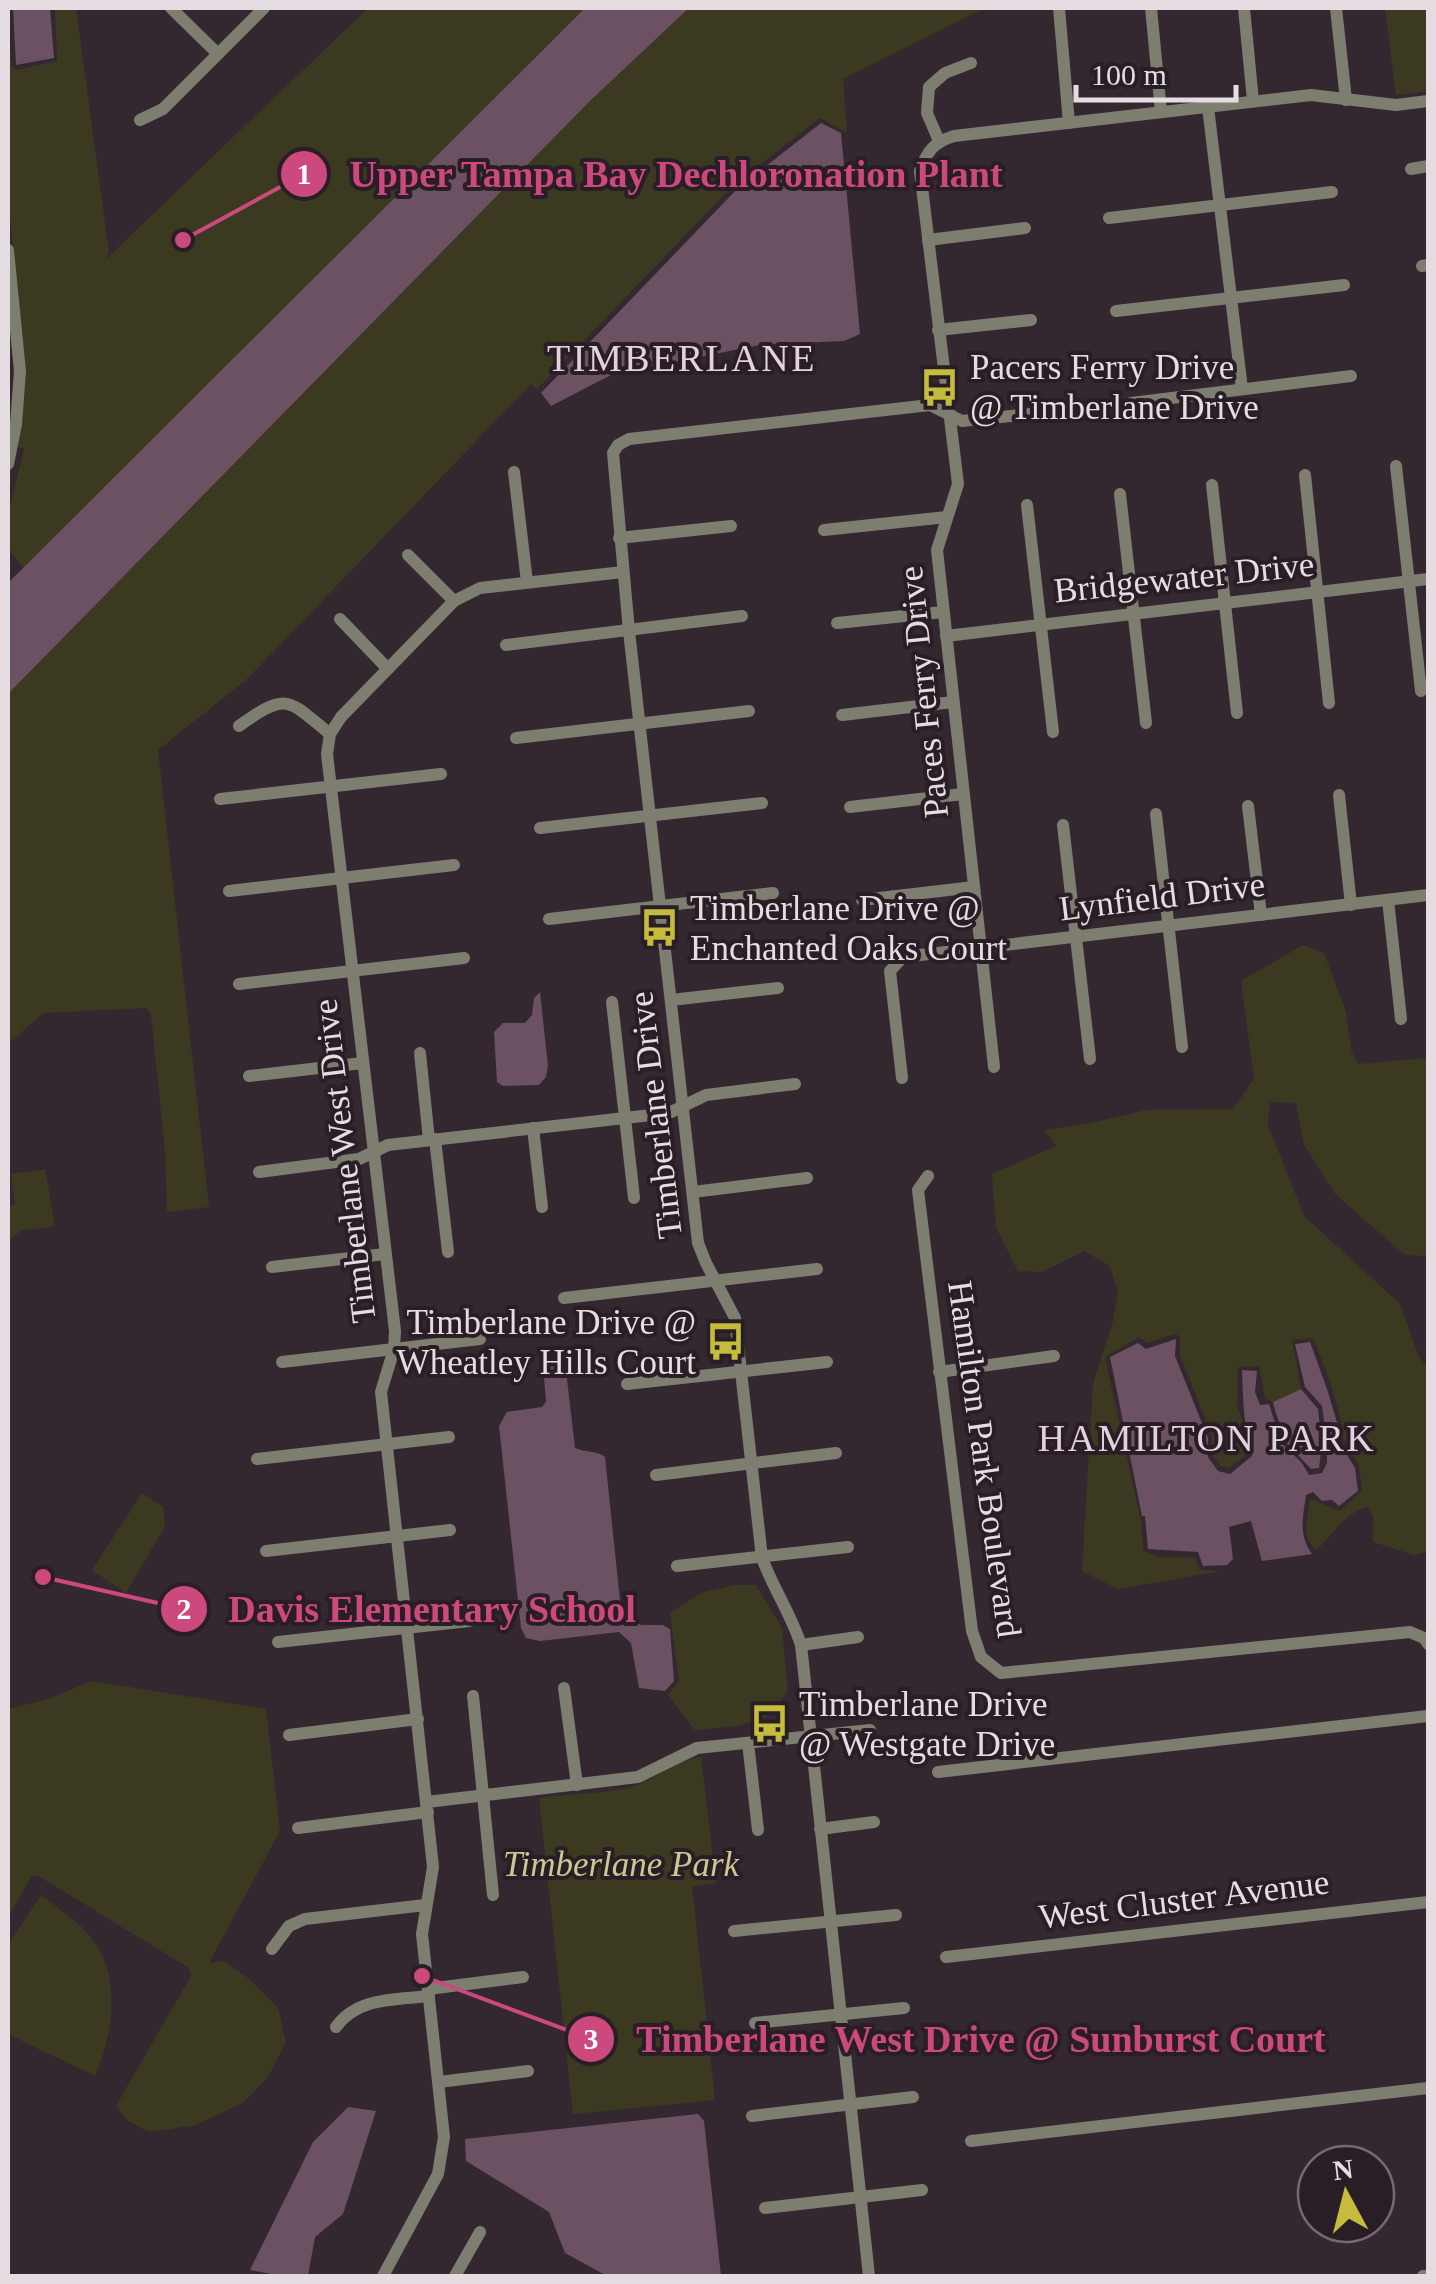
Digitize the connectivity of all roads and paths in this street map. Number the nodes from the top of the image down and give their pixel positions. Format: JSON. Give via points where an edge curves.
{"nodes":[{"id":1,"x":171,"y":8,"type":"edge"},
{"id":2,"x":264,"y":8,"type":"edge"},
{"id":3,"x":1059,"y":8,"type":"edge"},
{"id":4,"x":1151,"y":8,"type":"edge"},
{"id":5,"x":1244,"y":8,"type":"edge"},
{"id":6,"x":1336,"y":8,"type":"edge"},
{"id":7,"x":218,"y":54,"type":"junction"},
{"id":8,"x":971,"y":63,"type":"dead end"},
{"id":9,"x":1346,"y":100,"type":"junction"},
{"id":10,"x":1428,"y":101,"type":"edge"},
{"id":11,"x":1253,"y":102,"type":"junction"},
{"id":12,"x":1208,"y":106,"type":"junction"},
{"id":13,"x":1161,"y":112,"type":"junction"},
{"id":14,"x":140,"y":120,"type":"dead end"},
{"id":15,"x":1069,"y":123,"type":"junction"},
{"id":16,"x":939,"y":141,"type":"junction"},
{"id":17,"x":1428,"y":166,"type":"edge"},
{"id":18,"x":1411,"y":168,"type":"dead end"},
{"id":19,"x":1332,"y":192,"type":"dead end"},
{"id":20,"x":1220,"y":206,"type":"junction"},
{"id":21,"x":1109,"y":218,"type":"dead end"},
{"id":22,"x":1025,"y":228,"type":"dead end"},
{"id":23,"x":928,"y":240,"type":"junction"},
{"id":24,"x":8,"y":250,"type":"edge"},
{"id":25,"x":1344,"y":284,"type":"dead end"},
{"id":26,"x":1231,"y":298,"type":"junction"},
{"id":27,"x":1116,"y":310,"type":"dead end"},
{"id":28,"x":1031,"y":320,"type":"dead end"},
{"id":29,"x":938,"y":330,"type":"junction"},
{"id":30,"x":1352,"y":376,"type":"dead end"},
{"id":31,"x":1242,"y":389,"type":"junction"},
{"id":32,"x":1130,"y":404,"type":"dead end"},
{"id":33,"x":949,"y":412,"type":"junction"},
{"id":34,"x":1040,"y":412,"type":"dead end"},
{"id":35,"x":8,"y":464,"type":"edge"},
{"id":36,"x":1396,"y":466,"type":"dead end"},
{"id":37,"x":514,"y":472,"type":"dead end"},
{"id":38,"x":1305,"y":475,"type":"dead end"},
{"id":39,"x":1212,"y":485,"type":"dead end"},
{"id":40,"x":1120,"y":494,"type":"dead end"},
{"id":41,"x":1028,"y":505,"type":"dead end"},
{"id":42,"x":948,"y":516,"type":"junction"},
{"id":43,"x":731,"y":526,"type":"dead end"},
{"id":44,"x":824,"y":530,"type":"dead end"},
{"id":45,"x":619,"y":538,"type":"junction"},
{"id":46,"x":408,"y":556,"type":"dead end"},
{"id":47,"x":623,"y":572,"type":"junction"},
{"id":48,"x":1428,"y":580,"type":"edge"},
{"id":49,"x":527,"y":582,"type":"junction"},
{"id":50,"x":1408,"y":582,"type":"junction"},
{"id":51,"x":1318,"y":592,"type":"junction"},
{"id":52,"x":454,"y":602,"type":"junction"},
{"id":53,"x":1225,"y":603,"type":"junction"},
{"id":54,"x":943,"y":612,"type":"junction"},
{"id":55,"x":1134,"y":613,"type":"junction"},
{"id":56,"x":742,"y":616,"type":"dead end"},
{"id":57,"x":340,"y":619,"type":"dead end"},
{"id":58,"x":837,"y":623,"type":"dead end"},
{"id":59,"x":1040,"y":624,"type":"junction"},
{"id":60,"x":629,"y":631,"type":"junction"},
{"id":61,"x":946,"y":636,"type":"junction"},
{"id":62,"x":506,"y":645,"type":"dead end"},
{"id":63,"x":388,"y":669,"type":"junction"},
{"id":64,"x":1420,"y":691,"type":"dead end"},
{"id":65,"x":953,"y":702,"type":"junction"},
{"id":66,"x":1329,"y":703,"type":"dead end"},
{"id":67,"x":750,"y":711,"type":"dead end"},
{"id":68,"x":1237,"y":712,"type":"dead end"},
{"id":69,"x":842,"y":716,"type":"dead end"},
{"id":70,"x":639,"y":724,"type":"junction"},
{"id":71,"x":1146,"y":724,"type":"dead end"},
{"id":72,"x":239,"y":726,"type":"dead end"},
{"id":73,"x":1053,"y":732,"type":"dead end"},
{"id":74,"x":330,"y":734,"type":"junction"},
{"id":75,"x":516,"y":738,"type":"dead end"},
{"id":76,"x":441,"y":774,"type":"dead end"},
{"id":77,"x":330,"y":786,"type":"junction"},
{"id":78,"x":964,"y":794,"type":"junction"},
{"id":79,"x":1340,"y":795,"type":"dead end"},
{"id":80,"x":220,"y":798,"type":"dead end"},
{"id":81,"x":762,"y":803,"type":"dead end"},
{"id":82,"x":1248,"y":806,"type":"dead end"},
{"id":83,"x":850,"y":807,"type":"dead end"},
{"id":84,"x":1156,"y":814,"type":"dead end"},
{"id":85,"x":650,"y":816,"type":"junction"},
{"id":86,"x":1063,"y":825,"type":"dead end"},
{"id":87,"x":540,"y":828,"type":"dead end"},
{"id":88,"x":454,"y":865,"type":"dead end"},
{"id":89,"x":341,"y":878,"type":"junction"},
{"id":90,"x":974,"y":887,"type":"junction"},
{"id":91,"x":230,"y":891,"type":"dead end"},
{"id":92,"x":772,"y":893,"type":"dead end"},
{"id":93,"x":1428,"y":896,"type":"edge"},
{"id":94,"x":862,"y":900,"type":"dead end"},
{"id":95,"x":1388,"y":900,"type":"junction"},
{"id":96,"x":1351,"y":904,"type":"junction"},
{"id":97,"x":660,"y":906,"type":"junction"},
{"id":98,"x":1261,"y":915,"type":"junction"},
{"id":99,"x":549,"y":919,"type":"dead end"},
{"id":100,"x":1169,"y":926,"type":"junction"},
{"id":101,"x":1076,"y":937,"type":"junction"},
{"id":102,"x":981,"y":948,"type":"junction"},
{"id":103,"x":464,"y":958,"type":"dead end"},
{"id":104,"x":352,"y":970,"type":"junction"},
{"id":105,"x":239,"y":984,"type":"dead end"},
{"id":106,"x":778,"y":988,"type":"dead end"},
{"id":107,"x":671,"y":1000,"type":"junction"},
{"id":108,"x":612,"y":1002,"type":"dead end"},
{"id":109,"x":1400,"y":1019,"type":"dead end"},
{"id":110,"x":1182,"y":1047,"type":"dead end"},
{"id":111,"x":420,"y":1053,"type":"dead end"},
{"id":112,"x":1090,"y":1059,"type":"dead end"},
{"id":113,"x":364,"y":1063,"type":"junction"},
{"id":114,"x":994,"y":1067,"type":"dead end"},
{"id":115,"x":249,"y":1076,"type":"dead end"},
{"id":116,"x":902,"y":1078,"type":"dead end"},
{"id":117,"x":795,"y":1084,"type":"dead end"},
{"id":118,"x":682,"y":1104,"type":"junction"},
{"id":119,"x":626,"y":1118,"type":"junction"},
{"id":120,"x":533,"y":1128,"type":"junction"},
{"id":121,"x":432,"y":1140,"type":"junction"},
{"id":122,"x":374,"y":1152,"type":"junction"},
{"id":123,"x":259,"y":1172,"type":"dead end"},
{"id":124,"x":928,"y":1176,"type":"dead end"},
{"id":125,"x":807,"y":1178,"type":"dead end"},
{"id":126,"x":692,"y":1192,"type":"junction"},
{"id":127,"x":634,"y":1198,"type":"dead end"},
{"id":128,"x":542,"y":1207,"type":"dead end"},
{"id":129,"x":448,"y":1252,"type":"dead end"},
{"id":130,"x":385,"y":1254,"type":"junction"},
{"id":131,"x":272,"y":1267,"type":"dead end"},
{"id":132,"x":817,"y":1269,"type":"dead end"},
{"id":133,"x":717,"y":1281,"type":"junction"},
{"id":134,"x":564,"y":1298,"type":"dead end"},
{"id":135,"x":480,"y":1340,"type":"dead end"},
{"id":136,"x":394,"y":1350,"type":"junction"},
{"id":137,"x":1054,"y":1356,"type":"dead end"},
{"id":138,"x":282,"y":1362,"type":"dead end"},
{"id":139,"x":828,"y":1362,"type":"dead end"},
{"id":140,"x":742,"y":1372,"type":"junction"},
{"id":141,"x":940,"y":1372,"type":"junction"},
{"id":142,"x":627,"y":1384,"type":"dead end"},
{"id":143,"x":449,"y":1437,"type":"dead end"},
{"id":144,"x":386,"y":1445,"type":"junction"},
{"id":145,"x":836,"y":1453,"type":"dead end"},
{"id":146,"x":257,"y":1459,"type":"dead end"},
{"id":147,"x":751,"y":1464,"type":"junction"},
{"id":148,"x":656,"y":1475,"type":"dead end"},
{"id":149,"x":450,"y":1530,"type":"dead end"},
{"id":150,"x":397,"y":1536,"type":"junction"},
{"id":151,"x":848,"y":1547,"type":"dead end"},
{"id":152,"x":266,"y":1551,"type":"dead end"},
{"id":153,"x":762,"y":1558,"type":"junction"},
{"id":154,"x":677,"y":1566,"type":"dead end"},
{"id":155,"x":469,"y":1620,"type":"dead end"},
{"id":156,"x":407,"y":1626,"type":"junction"},
{"id":157,"x":858,"y":1638,"type":"dead end"},
{"id":158,"x":278,"y":1642,"type":"dead end"},
{"id":159,"x":1428,"y":1644,"type":"edge"},
{"id":160,"x":801,"y":1645,"type":"junction"},
{"id":161,"x":564,"y":1688,"type":"dead end"},
{"id":162,"x":472,"y":1696,"type":"dead end"},
{"id":163,"x":1428,"y":1716,"type":"edge"},
{"id":164,"x":418,"y":1720,"type":"junction"},
{"id":165,"x":870,"y":1730,"type":"dead end"},
{"id":166,"x":289,"y":1735,"type":"dead end"},
{"id":167,"x":810,"y":1736,"type":"junction"},
{"id":168,"x":748,"y":1743,"type":"junction"},
{"id":169,"x":938,"y":1772,"type":"dead end"},
{"id":170,"x":577,"y":1785,"type":"junction"},
{"id":171,"x":485,"y":1795,"type":"junction"},
{"id":172,"x":427,"y":1807,"type":"junction"},
{"id":173,"x":874,"y":1822,"type":"dead end"},
{"id":174,"x":298,"y":1828,"type":"dead end"},
{"id":175,"x":820,"y":1828,"type":"junction"},
{"id":176,"x":758,"y":1830,"type":"dead end"},
{"id":177,"x":493,"y":1895,"type":"dead end"},
{"id":178,"x":1428,"y":1902,"type":"edge"},
{"id":179,"x":426,"y":1906,"type":"junction"},
{"id":180,"x":896,"y":1915,"type":"dead end"},
{"id":181,"x":830,"y":1920,"type":"junction"},
{"id":182,"x":734,"y":1931,"type":"dead end"},
{"id":183,"x":272,"y":1949,"type":"dead end"},
{"id":184,"x":946,"y":1957,"type":"dead end"},
{"id":185,"x":523,"y":1977,"type":"dead end"},
{"id":186,"x":429,"y":1992,"type":"junction"},
{"id":187,"x":904,"y":2008,"type":"dead end"},
{"id":188,"x":840,"y":2013,"type":"junction"},
{"id":189,"x":755,"y":2023,"type":"dead end"},
{"id":190,"x":336,"y":2028,"type":"dead end"},
{"id":191,"x":528,"y":2072,"type":"dead end"},
{"id":192,"x":439,"y":2082,"type":"junction"},
{"id":193,"x":1428,"y":2088,"type":"edge"},
{"id":194,"x":913,"y":2097,"type":"dead end"},
{"id":195,"x":850,"y":2104,"type":"junction"},
{"id":196,"x":752,"y":2116,"type":"dead end"},
{"id":197,"x":971,"y":2141,"type":"dead end"},
{"id":198,"x":922,"y":2190,"type":"dead end"},
{"id":199,"x":860,"y":2197,"type":"junction"},
{"id":200,"x":765,"y":2208,"type":"dead end"},
{"id":201,"x":480,"y":2232,"type":"dead end"},
{"id":202,"x":383,"y":2276,"type":"edge"},
{"id":203,"x":455,"y":2276,"type":"edge"},
{"id":204,"x":869,"y":2276,"type":"edge"}],
"edges":[{"from":1,"to":7,"type":"street"},
{"from":2,"to":7,"type":"street"},
{"from":3,"to":15,"type":"street"},
{"from":4,"to":13,"type":"street"},
{"from":5,"to":11,"type":"street"},
{"from":6,"to":9,"type":"street"},
{"from":7,"to":14,"type":"street","via":[[163,110]]},
{"from":8,"to":16,"type":"street","via":[[929,87],[927,112]]},
{"from":9,"to":10,"type":"street"},
{"from":9,"to":11,"type":"street","via":[[1311,95]]},
{"from":11,"to":12,"type":"street"},
{"from":12,"to":13,"type":"street"},
{"from":12,"to":20,"type":"street"},
{"from":13,"to":15,"type":"street"},
{"from":15,"to":16,"type":"street"},
{"from":16,"to":23,"type":"street","name":"Paces Ferry Drive","via":[[920,170]]},
{"from":17,"to":18,"type":"street"},
{"from":19,"to":20,"type":"street"},
{"from":20,"to":21,"type":"street"},
{"from":20,"to":26,"type":"street"},
{"from":22,"to":23,"type":"street"},
{"from":23,"to":29,"type":"street","name":"Paces Ferry Drive"},
{"from":24,"to":35,"type":"street","via":[[20,370]]},
{"from":25,"to":26,"type":"street"},
{"from":26,"to":27,"type":"street"},
{"from":26,"to":31,"type":"street"},
{"from":28,"to":29,"type":"street"},
{"from":29,"to":33,"type":"street","name":"Paces Ferry Drive"},
{"from":30,"to":31,"type":"street"},
{"from":31,"to":32,"type":"street"},
{"from":33,"to":34,"type":"street","via":[[962,421]]},
{"from":33,"to":42,"type":"street","name":"Paces Ferry Drive","via":[[958,484]]},
{"from":33,"to":45,"type":"street","name":"Timberlane Drive","via":[[930,404],[629,439],[612,454]]},
{"from":36,"to":50,"type":"street"},
{"from":37,"to":49,"type":"street"},
{"from":38,"to":51,"type":"street"},
{"from":39,"to":53,"type":"street"},
{"from":40,"to":55,"type":"street"},
{"from":41,"to":59,"type":"street"},
{"from":42,"to":44,"type":"street"},
{"from":42,"to":54,"type":"street","name":"Paces Ferry Drive","via":[[936,550]]},
{"from":43,"to":45,"type":"street"},
{"from":45,"to":47,"type":"street","name":"Timberlane Drive"},
{"from":46,"to":52,"type":"street"},
{"from":47,"to":49,"type":"street"},
{"from":47,"to":60,"type":"street","name":"Timberlane Drive"},
{"from":48,"to":50,"type":"street","name":"Bridgewater Drive"},
{"from":49,"to":52,"type":"street","via":[[480,588]]},
{"from":50,"to":51,"type":"street","name":"Bridgewater Drive"},
{"from":50,"to":64,"type":"street"},
{"from":51,"to":53,"type":"street","name":"Bridgewater Drive"},
{"from":51,"to":66,"type":"street"},
{"from":52,"to":63,"type":"street"},
{"from":53,"to":55,"type":"street","name":"Bridgewater Drive"},
{"from":53,"to":68,"type":"street"},
{"from":54,"to":58,"type":"street"},
{"from":54,"to":61,"type":"street","name":"Paces Ferry Drive"},
{"from":55,"to":59,"type":"street","name":"Bridgewater Drive"},
{"from":55,"to":71,"type":"street"},
{"from":56,"to":60,"type":"street"},
{"from":57,"to":63,"type":"street"},
{"from":59,"to":61,"type":"street","name":"Bridgewater Drive"},
{"from":59,"to":73,"type":"street"},
{"from":60,"to":62,"type":"street"},
{"from":60,"to":70,"type":"street","name":"Timberlane Drive"},
{"from":61,"to":65,"type":"street","name":"Paces Ferry Drive"},
{"from":63,"to":74,"type":"street"},
{"from":65,"to":69,"type":"street"},
{"from":65,"to":78,"type":"street","name":"Paces Ferry Drive"},
{"from":67,"to":70,"type":"street"},
{"from":70,"to":75,"type":"street"},
{"from":70,"to":85,"type":"street","name":"Timberlane Drive"},
{"from":72,"to":74,"type":"street","via":[[282,701]]},
{"from":74,"to":77,"type":"street","name":"Timberlane West Drive"},
{"from":76,"to":77,"type":"street"},
{"from":77,"to":80,"type":"street"},
{"from":77,"to":89,"type":"street","name":"Timberlane West Drive"},
{"from":78,"to":83,"type":"street"},
{"from":78,"to":90,"type":"street","name":"Paces Ferry Drive"},
{"from":79,"to":96,"type":"street"},
{"from":81,"to":85,"type":"street"},
{"from":82,"to":98,"type":"street"},
{"from":84,"to":100,"type":"street"},
{"from":85,"to":87,"type":"street"},
{"from":85,"to":97,"type":"street","name":"Timberlane Drive"},
{"from":86,"to":101,"type":"street"},
{"from":88,"to":89,"type":"street"},
{"from":89,"to":91,"type":"street"},
{"from":89,"to":104,"type":"street","name":"Timberlane West Drive"},
{"from":90,"to":94,"type":"street"},
{"from":90,"to":102,"type":"street","name":"Paces Ferry Drive"},
{"from":92,"to":97,"type":"street"},
{"from":93,"to":95,"type":"street","name":"Lynfield Drive"},
{"from":95,"to":96,"type":"street","name":"Lynfield Drive"},
{"from":95,"to":109,"type":"street"},
{"from":96,"to":98,"type":"street","name":"Lynfield Drive"},
{"from":97,"to":99,"type":"street"},
{"from":97,"to":107,"type":"street","name":"Timberlane Drive"},
{"from":98,"to":100,"type":"street","name":"Lynfield Drive"},
{"from":100,"to":101,"type":"street","name":"Lynfield Drive"},
{"from":100,"to":110,"type":"street"},
{"from":101,"to":102,"type":"street","name":"Lynfield Drive"},
{"from":101,"to":112,"type":"street"},
{"from":102,"to":114,"type":"street","name":"Paces Ferry Drive"},
{"from":102,"to":116,"type":"street","name":"Lynfield Drive","via":[[903,956],[890,971]]},
{"from":103,"to":104,"type":"street"},
{"from":104,"to":105,"type":"street"},
{"from":104,"to":113,"type":"street","name":"Timberlane West Drive"},
{"from":106,"to":107,"type":"street"},
{"from":107,"to":118,"type":"street","name":"Timberlane Drive"},
{"from":108,"to":119,"type":"street"},
{"from":111,"to":121,"type":"street"},
{"from":113,"to":115,"type":"street"},
{"from":113,"to":122,"type":"street","name":"Timberlane West Drive"},
{"from":117,"to":118,"type":"street"},
{"from":118,"to":119,"type":"street"},
{"from":118,"to":126,"type":"street","name":"Timberlane Drive"},
{"from":119,"to":120,"type":"street"},
{"from":119,"to":127,"type":"street"},
{"from":120,"to":121,"type":"street"},
{"from":120,"to":128,"type":"street"},
{"from":121,"to":122,"type":"street"},
{"from":121,"to":129,"type":"street"},
{"from":122,"to":123,"type":"street"},
{"from":122,"to":130,"type":"street","name":"Timberlane West Drive"},
{"from":124,"to":141,"type":"street","name":"Hamilton Park Boulevard","via":[[918,1190]]},
{"from":125,"to":126,"type":"street"},
{"from":126,"to":133,"type":"street","name":"Timberlane Drive","via":[[698,1243]]},
{"from":130,"to":131,"type":"street"},
{"from":130,"to":136,"type":"street","name":"Timberlane West Drive"},
{"from":132,"to":133,"type":"street"},
{"from":133,"to":134,"type":"street"},
{"from":133,"to":140,"type":"street","name":"Timberlane Drive","via":[[735,1318]]},
{"from":135,"to":136,"type":"street"},
{"from":136,"to":138,"type":"street"},
{"from":136,"to":144,"type":"street","name":"Timberlane West Drive","via":[[381,1392]]},
{"from":137,"to":141,"type":"street"},
{"from":139,"to":140,"type":"street"},
{"from":140,"to":142,"type":"street"},
{"from":140,"to":147,"type":"street","name":"Timberlane Drive"},
{"from":141,"to":159,"type":"street","name":"Hamilton Park Boulevard","via":[[972,1631],[981,1657],[1001,1672],[1410,1632]]},
{"from":143,"to":144,"type":"street"},
{"from":144,"to":146,"type":"street"},
{"from":144,"to":150,"type":"street","name":"Timberlane West Drive"},
{"from":145,"to":147,"type":"street"},
{"from":147,"to":148,"type":"street"},
{"from":147,"to":153,"type":"street","name":"Timberlane Drive"},
{"from":149,"to":150,"type":"street"},
{"from":150,"to":152,"type":"street"},
{"from":150,"to":156,"type":"street","name":"Timberlane West Drive"},
{"from":151,"to":153,"type":"street"},
{"from":153,"to":154,"type":"street"},
{"from":153,"to":160,"type":"street","name":"Timberlane Drive"},
{"from":155,"to":156,"type":"street"},
{"from":156,"to":158,"type":"street"},
{"from":156,"to":164,"type":"street","name":"Timberlane West Drive"},
{"from":157,"to":160,"type":"street"},
{"from":160,"to":167,"type":"street","name":"Timberlane Drive"},
{"from":161,"to":170,"type":"street"},
{"from":162,"to":171,"type":"street"},
{"from":163,"to":169,"type":"street"},
{"from":164,"to":166,"type":"street"},
{"from":164,"to":172,"type":"street","name":"Timberlane West Drive"},
{"from":165,"to":167,"type":"street"},
{"from":167,"to":168,"type":"street"},
{"from":167,"to":175,"type":"street","name":"Timberlane Drive"},
{"from":168,"to":170,"type":"street","via":[[696,1748],[638,1777]]},
{"from":168,"to":176,"type":"street"},
{"from":170,"to":171,"type":"street"},
{"from":171,"to":172,"type":"street"},
{"from":171,"to":177,"type":"street"},
{"from":172,"to":174,"type":"street"},
{"from":172,"to":179,"type":"street","name":"Timberlane West Drive","via":[[433,1867]]},
{"from":173,"to":175,"type":"street"},
{"from":175,"to":181,"type":"street","name":"Timberlane Drive"},
{"from":178,"to":184,"type":"street","name":"West Cluster Avenue"},
{"from":179,"to":183,"type":"street","via":[[306,1919],[289,1926]]},
{"from":179,"to":186,"type":"street","name":"Timberlane West Drive"},
{"from":180,"to":181,"type":"street"},
{"from":181,"to":182,"type":"street"},
{"from":181,"to":188,"type":"street","name":"Timberlane Drive"},
{"from":185,"to":186,"type":"street"},
{"from":186,"to":190,"type":"street","via":[[360,2004]]},
{"from":186,"to":192,"type":"street","name":"Timberlane West Drive"},
{"from":187,"to":188,"type":"street"},
{"from":188,"to":189,"type":"street"},
{"from":188,"to":195,"type":"street","name":"Timberlane Drive"},
{"from":191,"to":192,"type":"street"},
{"from":192,"to":202,"type":"street","name":"Timberlane West Drive","via":[[444,2137],[438,2174]]},
{"from":193,"to":197,"type":"street"},
{"from":194,"to":195,"type":"street"},
{"from":195,"to":196,"type":"street"},
{"from":195,"to":199,"type":"street","name":"Timberlane Drive"},
{"from":198,"to":199,"type":"street"},
{"from":199,"to":200,"type":"street"},
{"from":199,"to":204,"type":"street","name":"Timberlane Drive"},
{"from":201,"to":203,"type":"street"}]}
